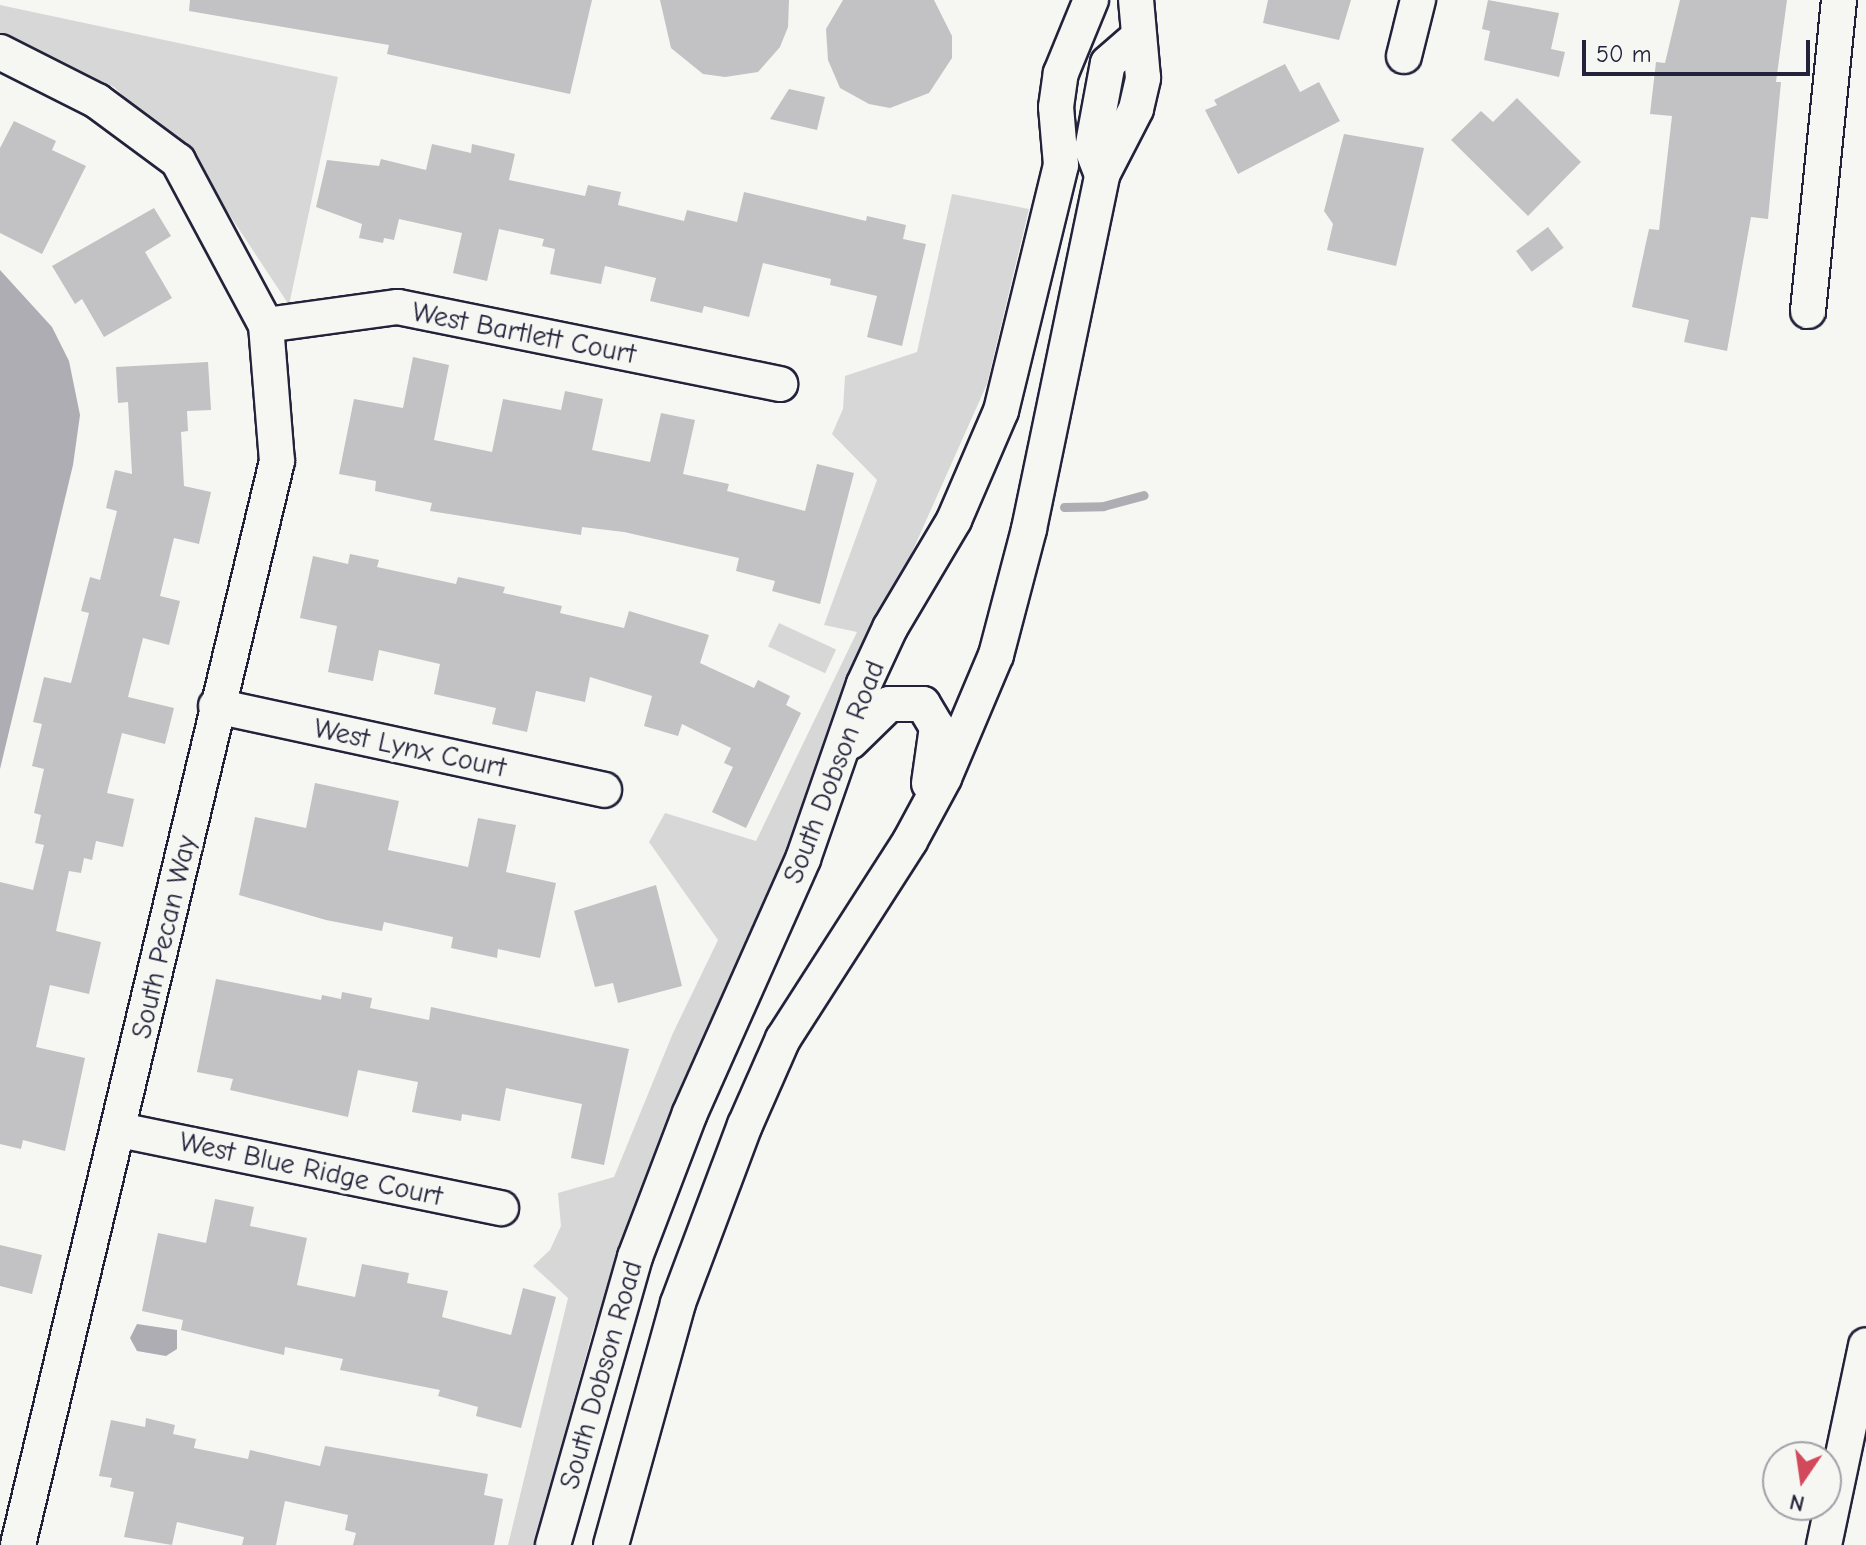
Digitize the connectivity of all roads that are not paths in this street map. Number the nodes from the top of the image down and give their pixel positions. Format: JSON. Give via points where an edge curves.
{"nodes":[{"id":1,"x":1136,"y":0,"type":"edge"},
{"id":2,"x":1418,"y":0,"type":"edge"},
{"id":3,"x":1839,"y":0,"type":"edge"},
{"id":4,"x":1086,"y":12,"type":"edge"},
{"id":5,"x":1138,"y":37,"type":"junction"},
{"id":6,"x":0,"y":52,"type":"edge"},
{"id":7,"x":1404,"y":56,"type":"dead end"},
{"id":8,"x":1061,"y":165,"type":"junction"},
{"id":9,"x":1102,"y":175,"type":"junction"},
{"id":10,"x":1808,"y":311,"type":"dead end"},
{"id":11,"x":266,"y":325,"type":"junction"},
{"id":12,"x":780,"y":384,"type":"dead end"},
{"id":13,"x":216,"y":706,"type":"junction"},
{"id":14,"x":839,"y":755,"type":"junction"},
{"id":15,"x":604,"y":790,"type":"dead end"},
{"id":16,"x":910,"y":841,"type":"junction"},
{"id":17,"x":120,"y":1130,"type":"junction"},
{"id":18,"x":501,"y":1208,"type":"dead end"},
{"id":19,"x":1866,"y":1345,"type":"edge"},
{"id":20,"x":18,"y":1545,"type":"edge"},
{"id":21,"x":553,"y":1545,"type":"edge"},
{"id":22,"x":611,"y":1545,"type":"edge"},
{"id":23,"x":1824,"y":1545,"type":"edge"}],
"edges":[{"from":1,"to":5,"type":"street","name":"South Dobson Road"},
{"from":2,"to":7,"type":"street"},
{"from":3,"to":10,"type":"street"},
{"from":4,"to":5,"type":"street"},
{"from":4,"to":8,"type":"street","name":"South Dobson Road","via":[[1061,73],[1056,107]]},
{"from":5,"to":9,"type":"street","name":"South Dobson Road","via":[[1143,78],[1136,109]]},
{"from":6,"to":11,"type":"street","via":[[97,101],[178,161]]},
{"from":8,"to":9,"type":"street"},
{"from":8,"to":14,"type":"street","name":"South Dobson Road","via":[[1001,411],[954,520],[890,628]]},
{"from":9,"to":16,"type":"street","name":"South Dobson Road","via":[[1015,589],[974,713]]},
{"from":11,"to":12,"type":"street","name":"West Bartlett Court","via":[[398,307]]},
{"from":11,"to":13,"type":"street","name":"South Pecan Way","via":[[277,461]]},
{"from":13,"to":15,"type":"street","name":"West Lynx Court"},
{"from":13,"to":17,"type":"street","name":"South Pecan Way"},
{"from":14,"to":16,"type":"street","via":[[869,717],[889,704],[909,700],[932,712],[935,759]]},
{"from":14,"to":21,"type":"street","name":"South Dobson Road","via":[[788,896],[690,1113],[635,1257]]},
{"from":16,"to":22,"type":"street","name":"South Dobson Road","via":[[790,1028],[745,1125],[678,1303]]},
{"from":17,"to":18,"type":"street","name":"West Blue Ridge Court"},
{"from":17,"to":20,"type":"street","name":"South Pecan Way"},
{"from":19,"to":23,"type":"street"}]}
